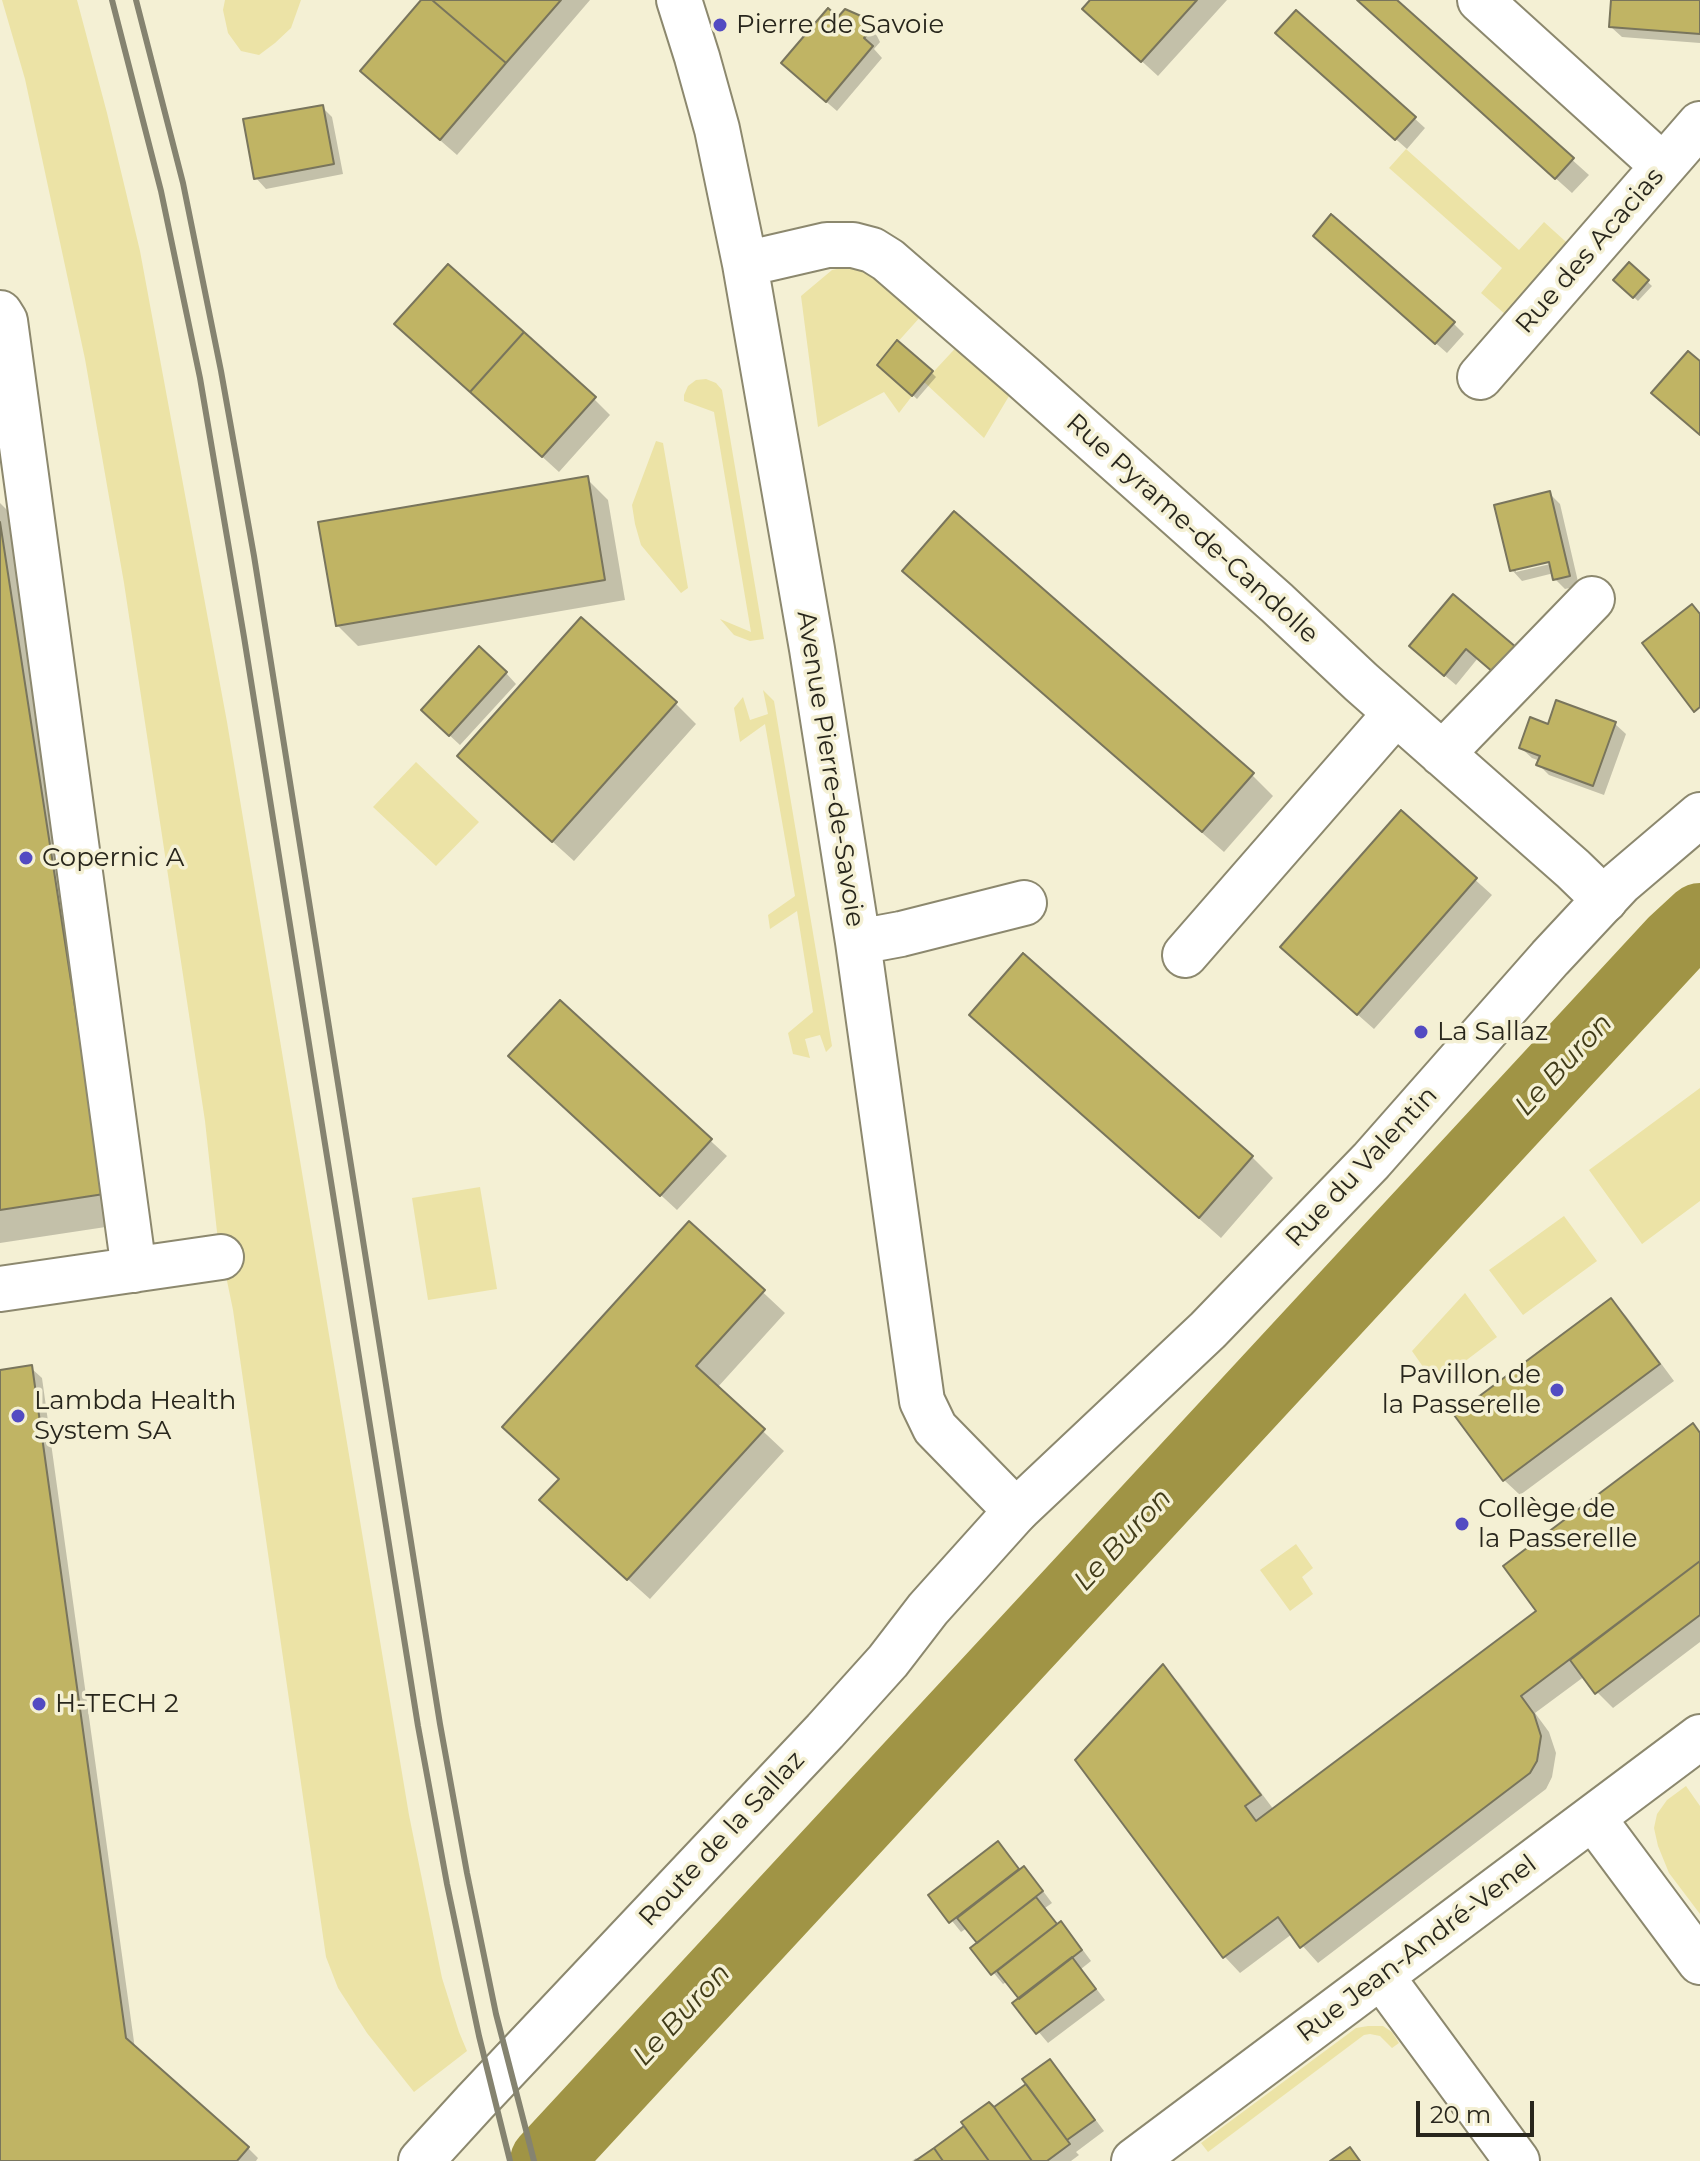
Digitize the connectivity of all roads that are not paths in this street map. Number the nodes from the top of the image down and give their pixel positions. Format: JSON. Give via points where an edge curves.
{"nodes":[{"id":1,"x":679,"y":0,"type":"edge"},
{"id":2,"x":1480,"y":0,"type":"edge"},
{"id":3,"x":1700,"y":124,"type":"edge"},
{"id":4,"x":1663,"y":166,"type":"junction"},
{"id":5,"x":745,"y":264,"type":"junction"},
{"id":6,"x":0,"y":313,"type":"edge"},
{"id":7,"x":1480,"y":377,"type":"dead end"},
{"id":8,"x":1592,"y":599,"type":"dead end"},
{"id":9,"x":1396,"y":713,"type":"junction"},
{"id":10,"x":1442,"y":754,"type":"junction"},
{"id":11,"x":1700,"y":815,"type":"edge"},
{"id":12,"x":1605,"y":900,"type":"junction"},
{"id":13,"x":1024,"y":903,"type":"dead end"},
{"id":14,"x":858,"y":942,"type":"junction"},
{"id":15,"x":1185,"y":955,"type":"dead end"},
{"id":16,"x":221,"y":1257,"type":"dead end"},
{"id":17,"x":134,"y":1270,"type":"junction"},
{"id":18,"x":0,"y":1289,"type":"edge"},
{"id":19,"x":1016,"y":1511,"type":"junction"},
{"id":20,"x":1700,"y":1737,"type":"edge"},
{"id":21,"x":1593,"y":1818,"type":"junction"},
{"id":22,"x":1700,"y":1962,"type":"edge"},
{"id":23,"x":1381,"y":1976,"type":"junction"},
{"id":24,"x":421,"y":2161,"type":"edge"},
{"id":25,"x":1134,"y":2161,"type":"edge"},
{"id":26,"x":1517,"y":2161,"type":"edge"}],
"edges":[{"from":1,"to":5,"type":"street","name":"Avenue Pierre-de-Savoie","via":[[717,129]]},
{"from":2,"to":4,"type":"street"},
{"from":3,"to":4,"type":"street","name":"Rue des Acacias"},
{"from":4,"to":7,"type":"street","name":"Rue des Acacias"},
{"from":5,"to":9,"type":"street","name":"Rue Pyrame-de-Candolle","via":[[827,245],[853,245],[888,260]]},
{"from":5,"to":14,"type":"street","name":"Avenue Pierre-de-Savoie"},
{"from":6,"to":17,"type":"street"},
{"from":8,"to":10,"type":"street"},
{"from":9,"to":10,"type":"street","name":"Rue Pyrame-de-Candolle"},
{"from":9,"to":15,"type":"street"},
{"from":10,"to":12,"type":"street","name":"Rue Pyrame-de-Candolle"},
{"from":11,"to":12,"type":"street","name":"Rue du Valentin"},
{"from":12,"to":19,"type":"street","name":"Rue du Valentin","via":[[1371,1161],[1230,1308]]},
{"from":13,"to":14,"type":"street"},
{"from":14,"to":19,"type":"street","name":"Avenue Pierre-de-Savoie","via":[[922,1401],[935,1428]]},
{"from":16,"to":17,"type":"street"},
{"from":17,"to":18,"type":"street"},
{"from":19,"to":24,"type":"street","name":"Route de la Sallaz","via":[[825,1731]]},
{"from":20,"to":21,"type":"street","name":"Rue Jean-André-Venel"},
{"from":21,"to":22,"type":"street"},
{"from":21,"to":23,"type":"street","name":"Rue Jean-André-Venel"},
{"from":23,"to":25,"type":"street","name":"Rue Jean-André-Venel"},
{"from":23,"to":26,"type":"street"}]}
